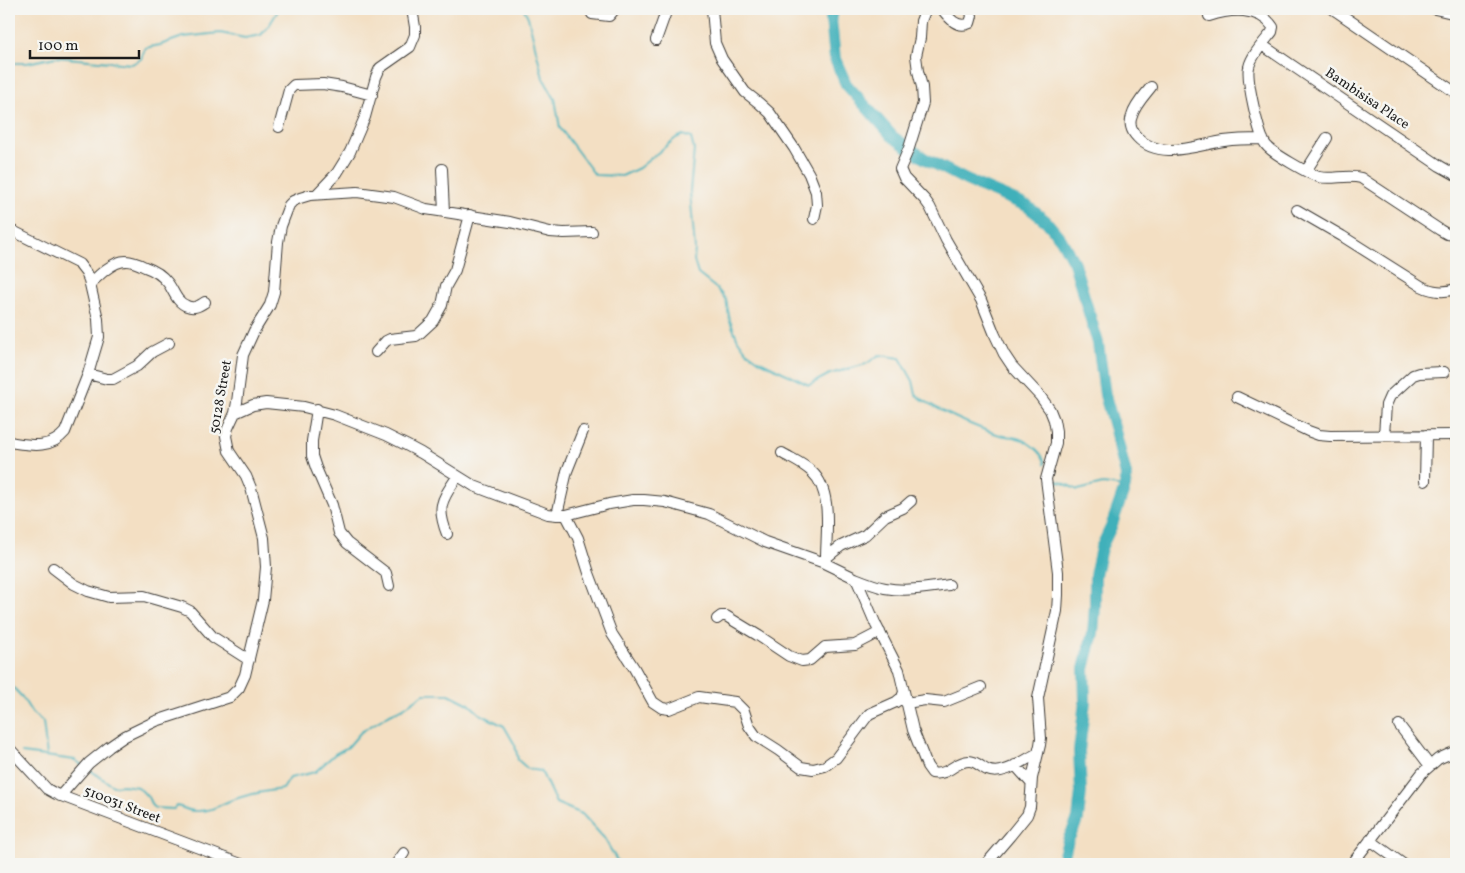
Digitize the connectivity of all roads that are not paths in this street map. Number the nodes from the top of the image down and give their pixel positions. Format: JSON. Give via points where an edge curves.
{"nodes":[{"id":1,"x":412,"y":9,"type":"edge"},
{"id":2,"x":615,"y":9,"type":"edge"},
{"id":3,"x":667,"y":9,"type":"edge"},
{"id":4,"x":712,"y":9,"type":"edge"},
{"id":5,"x":927,"y":9,"type":"edge"},
{"id":6,"x":942,"y":9,"type":"edge"},
{"id":7,"x":970,"y":9,"type":"edge"},
{"id":8,"x":1333,"y":9,"type":"edge"},
{"id":9,"x":1435,"y":9,"type":"edge"},
{"id":10,"x":592,"y":14,"type":"dead end"},
{"id":11,"x":1456,"y":14,"type":"edge"},
{"id":12,"x":1209,"y":16,"type":"dead end"},
{"id":13,"x":656,"y":40,"type":"dead end"},
{"id":14,"x":1262,"y":45,"type":"junction"},
{"id":15,"x":1151,"y":87,"type":"dead end"},
{"id":16,"x":1456,"y":93,"type":"edge"},
{"id":17,"x":372,"y":95,"type":"junction"},
{"id":18,"x":279,"y":127,"type":"dead end"},
{"id":19,"x":1327,"y":138,"type":"dead end"},
{"id":20,"x":1263,"y":139,"type":"junction"},
{"id":21,"x":442,"y":169,"type":"dead end"},
{"id":22,"x":1306,"y":171,"type":"junction"},
{"id":23,"x":1456,"y":175,"type":"edge"},
{"id":24,"x":317,"y":194,"type":"junction"},
{"id":25,"x":1297,"y":210,"type":"dead end"},
{"id":26,"x":444,"y":212,"type":"junction"},
{"id":27,"x":470,"y":215,"type":"junction"},
{"id":28,"x":814,"y":219,"type":"dead end"},
{"id":29,"x":9,"y":229,"type":"edge"},
{"id":30,"x":592,"y":232,"type":"dead end"},
{"id":31,"x":1456,"y":235,"type":"edge"},
{"id":32,"x":90,"y":284,"type":"junction"},
{"id":33,"x":1456,"y":289,"type":"edge"},
{"id":34,"x":205,"y":302,"type":"dead end"},
{"id":35,"x":169,"y":343,"type":"dead end"},
{"id":36,"x":376,"y":352,"type":"dead end"},
{"id":37,"x":1444,"y":372,"type":"dead end"},
{"id":38,"x":88,"y":374,"type":"junction"},
{"id":39,"x":1237,"y":397,"type":"dead end"},
{"id":40,"x":317,"y":410,"type":"junction"},
{"id":41,"x":235,"y":413,"type":"junction"},
{"id":42,"x":583,"y":431,"type":"dead end"},
{"id":43,"x":1426,"y":434,"type":"junction"},
{"id":44,"x":1456,"y":434,"type":"edge"},
{"id":45,"x":1384,"y":435,"type":"junction"},
{"id":46,"x":9,"y":442,"type":"edge"},
{"id":47,"x":782,"y":454,"type":"dead end"},
{"id":48,"x":457,"y":477,"type":"junction"},
{"id":49,"x":1425,"y":481,"type":"dead end"},
{"id":50,"x":911,"y":501,"type":"dead end"},
{"id":51,"x":561,"y":515,"type":"junction"},
{"id":52,"x":447,"y":534,"type":"dead end"},
{"id":53,"x":824,"y":560,"type":"junction"},
{"id":54,"x":53,"y":568,"type":"dead end"},
{"id":55,"x":855,"y":578,"type":"junction"},
{"id":56,"x":948,"y":585,"type":"dead end"},
{"id":57,"x":389,"y":586,"type":"dead end"},
{"id":58,"x":717,"y":620,"type":"dead end"},
{"id":59,"x":880,"y":632,"type":"junction"},
{"id":60,"x":249,"y":660,"type":"junction"},
{"id":61,"x":981,"y":688,"type":"dead end"},
{"id":62,"x":904,"y":692,"type":"junction"},
{"id":63,"x":906,"y":703,"type":"junction"},
{"id":64,"x":1399,"y":725,"type":"dead end"},
{"id":65,"x":9,"y":748,"type":"edge"},
{"id":66,"x":1456,"y":751,"type":"edge"},
{"id":67,"x":1038,"y":753,"type":"junction"},
{"id":68,"x":1015,"y":766,"type":"junction"},
{"id":69,"x":1430,"y":766,"type":"junction"},
{"id":70,"x":1031,"y":783,"type":"junction"},
{"id":71,"x":60,"y":796,"type":"junction"},
{"id":72,"x":1370,"y":840,"type":"junction"},
{"id":73,"x":404,"y":853,"type":"dead end"},
{"id":74,"x":241,"y":864,"type":"edge"},
{"id":75,"x":396,"y":864,"type":"edge"},
{"id":76,"x":986,"y":864,"type":"edge"},
{"id":77,"x":1352,"y":864,"type":"edge"},
{"id":78,"x":1403,"y":864,"type":"edge"}],
"edges":[{"from":1,"to":17,"type":"street","via":[[416,27],[414,40],[406,52],[380,68]]},
{"from":2,"to":10,"type":"street","via":[[609,16]]},
{"from":3,"to":13,"type":"street"},
{"from":4,"to":28,"type":"street","via":[[715,43],[722,59],[745,92],[770,114],[809,174],[816,192]]},
{"from":5,"to":67,"type":"street","via":[[921,21],[916,56],[923,103],[900,169],[930,207],[981,300],[1004,354],[1050,410],[1056,431],[1046,479],[1058,595],[1038,698],[1041,738]]},
{"from":6,"to":7,"type":"street","via":[[958,25],[970,23]]},
{"from":8,"to":16,"type":"street"},
{"from":9,"to":11,"type":"street"},
{"from":12,"to":14,"type":"street","via":[[1230,11],[1254,13],[1271,25],[1272,29]]},
{"from":14,"to":20,"type":"street","via":[[1248,73]]},
{"from":14,"to":23,"type":"street","name":"Bambisisa Place"},
{"from":15,"to":20,"type":"street","via":[[1130,120],[1134,134],[1147,144],[1167,150],[1226,140]]},
{"from":17,"to":18,"type":"street","via":[[323,84],[294,86],[289,90]]},
{"from":17,"to":24,"type":"street","via":[[350,152],[337,173]]},
{"from":19,"to":22,"type":"street"},
{"from":20,"to":22,"type":"street","via":[[1273,151]]},
{"from":21,"to":26,"type":"street"},
{"from":22,"to":31,"type":"street","via":[[1320,177],[1361,178],[1440,230]]},
{"from":24,"to":26,"type":"street","name":"50128 Street","via":[[357,192],[380,195]]},
{"from":24,"to":41,"type":"street","name":"50128 Street","via":[[293,201],[286,212],[278,242],[274,292],[243,354]]},
{"from":25,"to":33,"type":"street","via":[[1430,291]]},
{"from":26,"to":27,"type":"street","name":"50128 Street"},
{"from":27,"to":30,"type":"street","name":"50128 Street","via":[[550,232]]},
{"from":27,"to":36,"type":"street","via":[[456,270],[446,286],[442,305],[433,321],[416,336],[390,339]]},
{"from":29,"to":32,"type":"street","via":[[79,264]]},
{"from":32,"to":34,"type":"street","via":[[114,265],[125,261],[162,276],[186,306],[194,308]]},
{"from":32,"to":38,"type":"street","via":[[99,329]]},
{"from":35,"to":38,"type":"street","via":[[113,379]]},
{"from":37,"to":45,"type":"street","via":[[1413,375],[1390,396],[1386,405]]},
{"from":38,"to":46,"type":"street","via":[[69,425],[60,439],[44,445]]},
{"from":39,"to":45,"type":"street","via":[[1319,434]]},
{"from":40,"to":41,"type":"street","via":[[266,402]]},
{"from":40,"to":48,"type":"street","via":[[386,436],[421,453]]},
{"from":40,"to":57,"type":"street","via":[[312,456],[339,533],[386,572]]},
{"from":41,"to":60,"type":"street","name":"50128 Street","via":[[228,428],[227,444],[251,488],[266,553],[263,600]]},
{"from":42,"to":51,"type":"street","via":[[567,471]]},
{"from":43,"to":44,"type":"street"},
{"from":43,"to":45,"type":"street"},
{"from":43,"to":49,"type":"street"},
{"from":47,"to":53,"type":"street","via":[[813,472],[824,488],[827,511]]},
{"from":48,"to":51,"type":"street","via":[[539,511]]},
{"from":48,"to":52,"type":"street","via":[[440,508]]},
{"from":50,"to":53,"type":"street"},
{"from":51,"to":53,"type":"street","via":[[633,500],[665,502],[709,514],[765,542]]},
{"from":51,"to":62,"type":"street","via":[[578,538],[612,634],[657,706],[673,708],[703,697],[735,702],[744,710],[756,736],[801,767],[813,769],[836,758],[869,714],[896,702]]},
{"from":53,"to":55,"type":"street"},
{"from":54,"to":60,"type":"street","via":[[88,591],[108,597],[144,596],[182,607],[190,611],[214,637]]},
{"from":55,"to":56,"type":"street","via":[[894,589],[924,590]]},
{"from":55,"to":59,"type":"street"},
{"from":58,"to":59,"type":"street","via":[[726,616],[802,661],[810,660],[825,647],[855,645]]},
{"from":59,"to":62,"type":"street","via":[[899,670]]},
{"from":60,"to":71,"type":"street","name":"50128 Street","via":[[242,683],[230,697],[156,721],[125,736],[89,763]]},
{"from":61,"to":63,"type":"street","via":[[944,702]]},
{"from":62,"to":63,"type":"street"},
{"from":63,"to":68,"type":"street","via":[[932,773],[947,772],[968,761],[992,771]]},
{"from":64,"to":69,"type":"street"},
{"from":65,"to":71,"type":"street","name":"510031 Street","via":[[47,789]]},
{"from":66,"to":69,"type":"street"},
{"from":67,"to":68,"type":"street"},
{"from":67,"to":70,"type":"street"},
{"from":68,"to":70,"type":"street"},
{"from":69,"to":72,"type":"street","via":[[1415,780]]},
{"from":70,"to":76,"type":"street","via":[[1030,807]]},
{"from":71,"to":74,"type":"street","name":"510031 Street"},
{"from":72,"to":77,"type":"street"},
{"from":72,"to":78,"type":"street"},
{"from":73,"to":75,"type":"street"}]}
